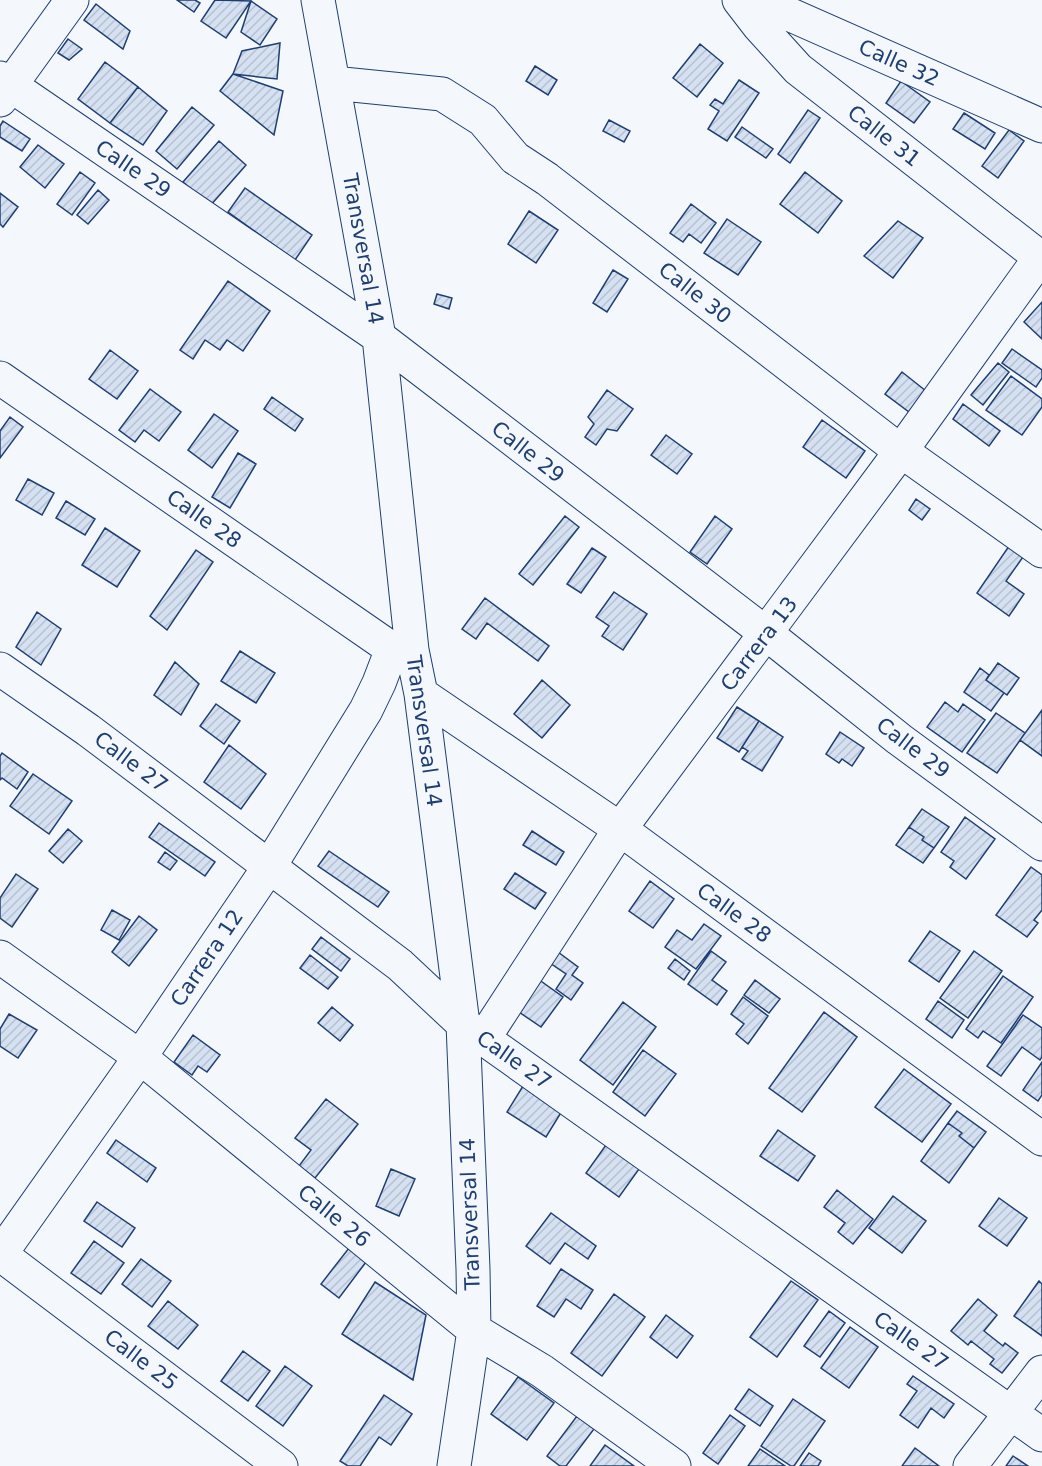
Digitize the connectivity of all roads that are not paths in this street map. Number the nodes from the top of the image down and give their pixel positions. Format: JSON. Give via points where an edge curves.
{"nodes":[{"id":1,"x":72,"y":0,"type":"edge"},
{"id":2,"x":739,"y":0,"type":"edge"},
{"id":3,"x":757,"y":0,"type":"edge"},
{"id":4,"x":311,"y":5,"type":"edge"},
{"id":5,"x":333,"y":83,"type":"junction"},
{"id":6,"x":4,"y":88,"type":"edge"},
{"id":7,"x":1042,"y":126,"type":"edge"},
{"id":8,"x":1041,"y":257,"type":"edge"},
{"id":9,"x":379,"y":337,"type":"junction"},
{"id":10,"x":0,"y":378,"type":"edge"},
{"id":11,"x":902,"y":451,"type":"junction"},
{"id":12,"x":1042,"y":551,"type":"edge"},
{"id":13,"x":767,"y":634,"type":"junction"},
{"id":14,"x":402,"y":649,"type":"junction"},
{"id":15,"x":0,"y":669,"type":"edge"},
{"id":16,"x":421,"y":694,"type":"junction"},
{"id":17,"x":620,"y":829,"type":"junction"},
{"id":18,"x":1042,"y":844,"type":"edge"},
{"id":19,"x":268,"y":867,"type":"junction"},
{"id":20,"x":0,"y":957,"type":"edge"},
{"id":21,"x":473,"y":1031,"type":"junction"},
{"id":22,"x":140,"y":1056,"type":"junction"},
{"id":23,"x":1042,"y":1139,"type":"edge"},
{"id":24,"x":0,"y":1254,"type":"edge"},
{"id":25,"x":474,"y":1330,"type":"junction"},
{"id":26,"x":1042,"y":1372,"type":"edge"},
{"id":27,"x":1011,"y":1412,"type":"junction"},
{"id":28,"x":1042,"y":1435,"type":"edge"},
{"id":29,"x":281,"y":1466,"type":"edge"},
{"id":30,"x":454,"y":1466,"type":"edge"},
{"id":31,"x":674,"y":1466,"type":"edge"},
{"id":32,"x":970,"y":1466,"type":"edge"}],
"edges":[{"from":1,"to":6,"type":"street"},
{"from":2,"to":8,"type":"street","name":"Calle 31","via":[[798,69]]},
{"from":3,"to":7,"type":"street","name":"Calle 32"},
{"from":4,"to":5,"type":"street","name":"Transversal 14"},
{"from":5,"to":9,"type":"street","name":"Transversal 14"},
{"from":5,"to":11,"type":"street","name":"Calle 30","via":[[442,94],[483,120],[515,159],[547,178]]},
{"from":6,"to":9,"type":"street","name":"Calle 29"},
{"from":8,"to":11,"type":"street","name":"Carrera 13"},
{"from":9,"to":13,"type":"street","name":"Calle 29"},
{"from":9,"to":14,"type":"street","name":"Transversal 14"},
{"from":10,"to":14,"type":"street","name":"Calle 28"},
{"from":11,"to":12,"type":"street","name":"Calle 30"},
{"from":11,"to":13,"type":"street","name":"Carrera 13"},
{"from":13,"to":17,"type":"street","name":"Carrera 13"},
{"from":13,"to":18,"type":"street","name":"Calle 29","via":[[899,739]]},
{"from":14,"to":16,"type":"street","name":"Transversal 14"},
{"from":14,"to":19,"type":"street","name":"Carrera 12"},
{"from":15,"to":19,"type":"street","name":"Calle 27","via":[[88,730]]},
{"from":16,"to":17,"type":"street","name":"Calle 28"},
{"from":16,"to":21,"type":"street","name":"Transversal 14"},
{"from":17,"to":21,"type":"street","name":"Carrera 13"},
{"from":17,"to":23,"type":"street","name":"Calle 28"},
{"from":19,"to":21,"type":"street","name":"Calle 27","via":[[400,965]]},
{"from":19,"to":22,"type":"street","name":"Carrera 12"},
{"from":20,"to":22,"type":"street","name":"Calle 26"},
{"from":21,"to":25,"type":"street","name":"Transversal 14"},
{"from":21,"to":27,"type":"street","name":"Calle 27"},
{"from":22,"to":24,"type":"street","name":"Carrera 12"},
{"from":22,"to":25,"type":"street","name":"Calle 26"},
{"from":24,"to":29,"type":"street","name":"Calle 25"},
{"from":25,"to":30,"type":"street","name":"Transversal 14"},
{"from":25,"to":31,"type":"street","name":"Calle 26","via":[[542,1371]]},
{"from":26,"to":27,"type":"street"},
{"from":27,"to":28,"type":"street","name":"Calle 27"},
{"from":27,"to":32,"type":"street"}]}
